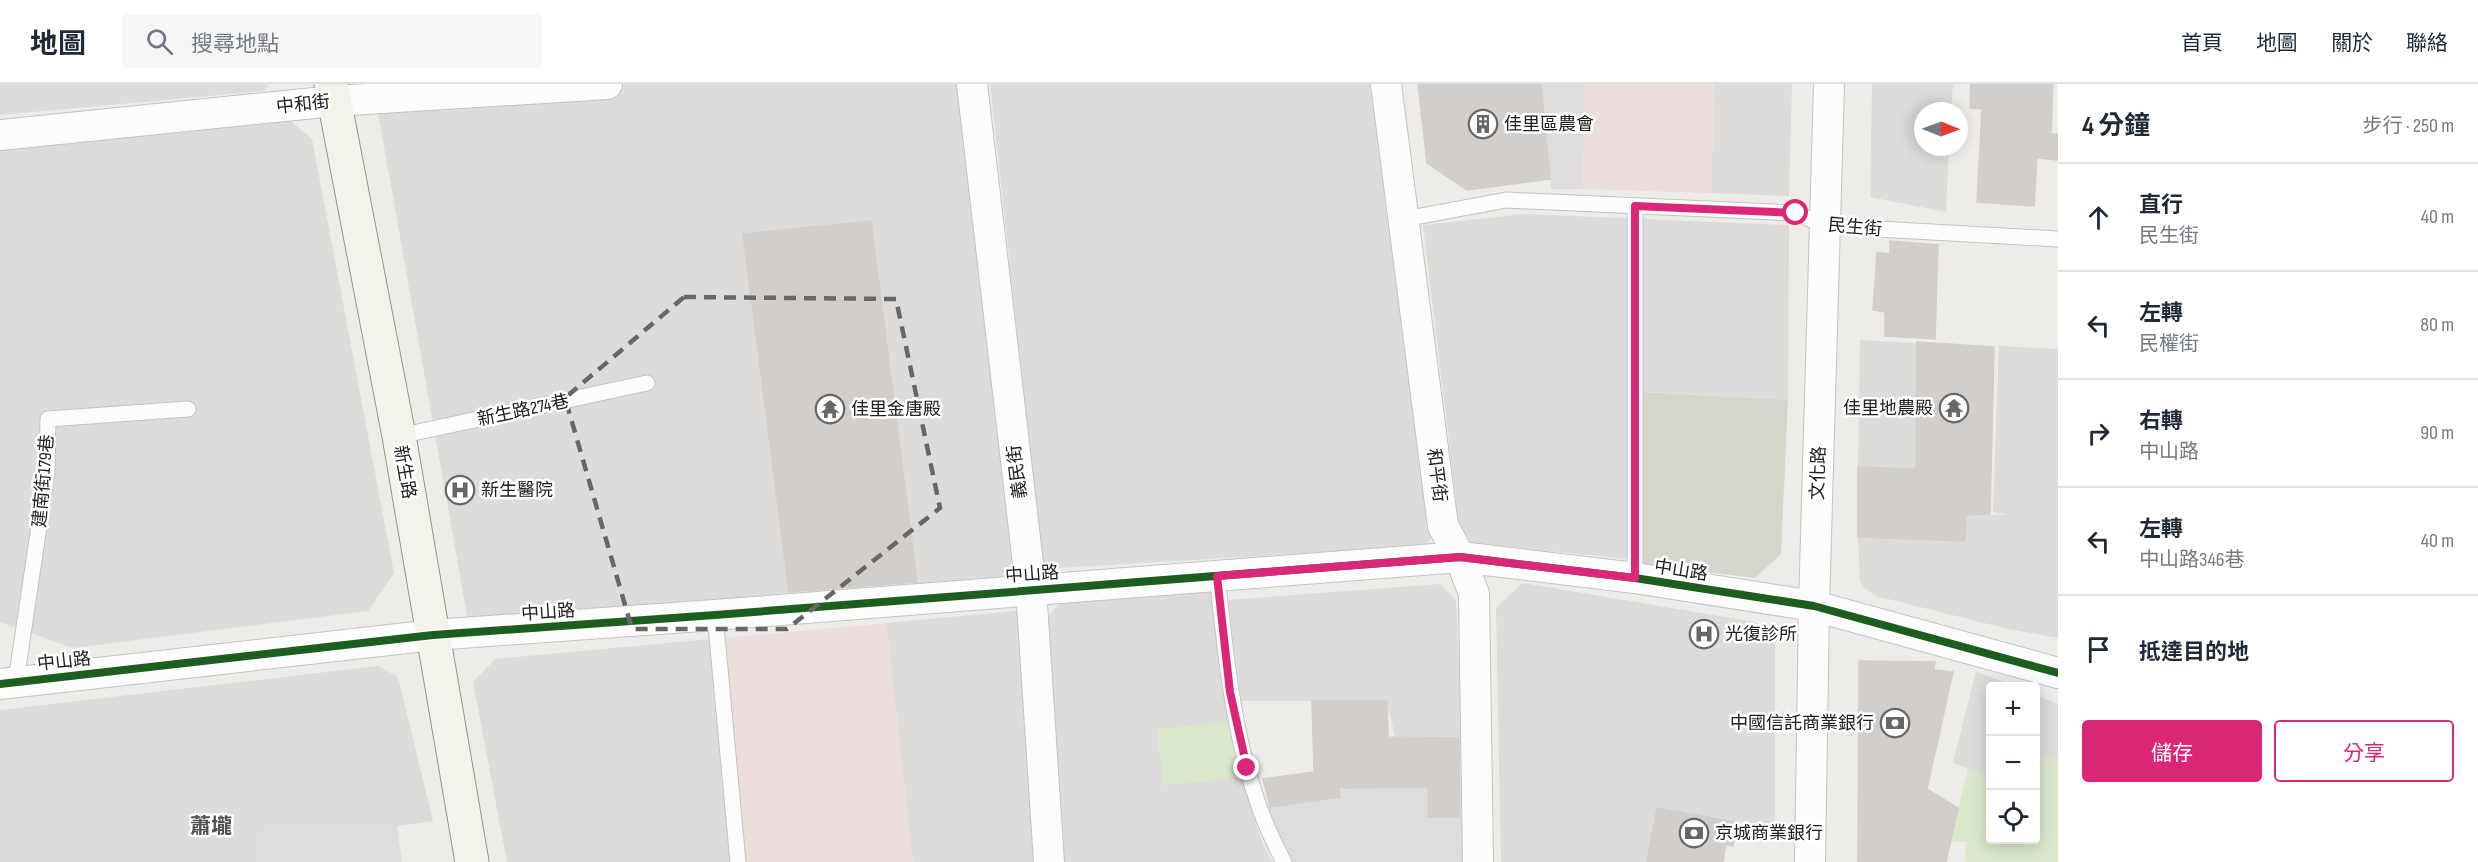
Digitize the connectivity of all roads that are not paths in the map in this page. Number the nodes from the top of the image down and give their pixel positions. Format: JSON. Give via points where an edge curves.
{"nodes":[{"id":1,"x":607,"y":84,"type":"edge"},
{"id":2,"x":972,"y":84,"type":"edge"},
{"id":3,"x":1386,"y":84,"type":"edge"},
{"id":4,"x":1829,"y":84,"type":"edge"},
{"id":5,"x":332,"y":93,"type":"edge"},
{"id":6,"x":0,"y":135,"type":"edge"},
{"id":7,"x":1635,"y":206,"type":"junction"},
{"id":8,"x":1405,"y":219,"type":"junction"},
{"id":9,"x":1825,"y":226,"type":"junction"},
{"id":10,"x":2058,"y":239,"type":"edge"},
{"id":11,"x":647,"y":383,"type":"dead end"},
{"id":12,"x":188,"y":409,"type":"dead end"},
{"id":13,"x":399,"y":436,"type":"junction"},
{"id":14,"x":1460,"y":557,"type":"junction"},
{"id":15,"x":1217,"y":576,"type":"junction"},
{"id":16,"x":1635,"y":578,"type":"junction"},
{"id":17,"x":1031,"y":589,"type":"junction"},
{"id":18,"x":1814,"y":606,"type":"junction"},
{"id":19,"x":715,"y":615,"type":"junction"},
{"id":20,"x":433,"y":635,"type":"junction"},
{"id":21,"x":2058,"y":673,"type":"edge"},
{"id":22,"x":5,"y":676,"type":"edge"},
{"id":23,"x":472,"y":862,"type":"edge"},
{"id":24,"x":738,"y":862,"type":"edge"},
{"id":25,"x":1049,"y":862,"type":"edge"},
{"id":26,"x":1284,"y":862,"type":"edge"},
{"id":27,"x":1478,"y":862,"type":"edge"},
{"id":28,"x":1810,"y":862,"type":"edge"}],
"edges":[{"from":1,"to":5,"type":"street","name":"中和街"},
{"from":2,"to":17,"type":"street","name":"義民街"},
{"from":3,"to":8,"type":"street","name":"和平街"},
{"from":4,"to":9,"type":"street","name":"文化路"},
{"from":5,"to":6,"type":"street","name":"中和街"},
{"from":5,"to":13,"type":"main road","name":"新生路"},
{"from":7,"to":8,"type":"lane","name":"民生街","via":[[1506,201]]},
{"from":7,"to":9,"type":"lane","name":"民生街","via":[[1796,213]]},
{"from":7,"to":16,"type":"lane"},
{"from":8,"to":14,"type":"street","name":"和平街","via":[[1443,526]]},
{"from":9,"to":10,"type":"lane","name":"民生街"},
{"from":9,"to":18,"type":"street","name":"文化路"},
{"from":11,"to":13,"type":"lane","name":"新生路274巷"},
{"from":12,"to":22,"type":"lane","name":"建南街179巷","via":[[48,420],[47,473]]},
{"from":13,"to":20,"type":"main road","name":"新生路"},
{"from":14,"to":15,"type":"street","name":"中山路"},
{"from":14,"to":16,"type":"street","name":"中山路"},
{"from":14,"to":27,"type":"street","name":"和平街","via":[[1474,594]]},
{"from":15,"to":17,"type":"street","name":"中山路"},
{"from":15,"to":26,"type":"lane","via":[[1230,692],[1247,768]]},
{"from":16,"to":18,"type":"street","name":"中山路"},
{"from":17,"to":19,"type":"street","name":"中山路"},
{"from":17,"to":25,"type":"street","name":"義民街"},
{"from":18,"to":21,"type":"street","name":"中山路"},
{"from":18,"to":28,"type":"street","name":"文化路"},
{"from":19,"to":20,"type":"street","name":"中山路"},
{"from":19,"to":24,"type":"lane"},
{"from":20,"to":22,"type":"street","name":"中山路"},
{"from":20,"to":23,"type":"main road","name":"新生路"}]}
